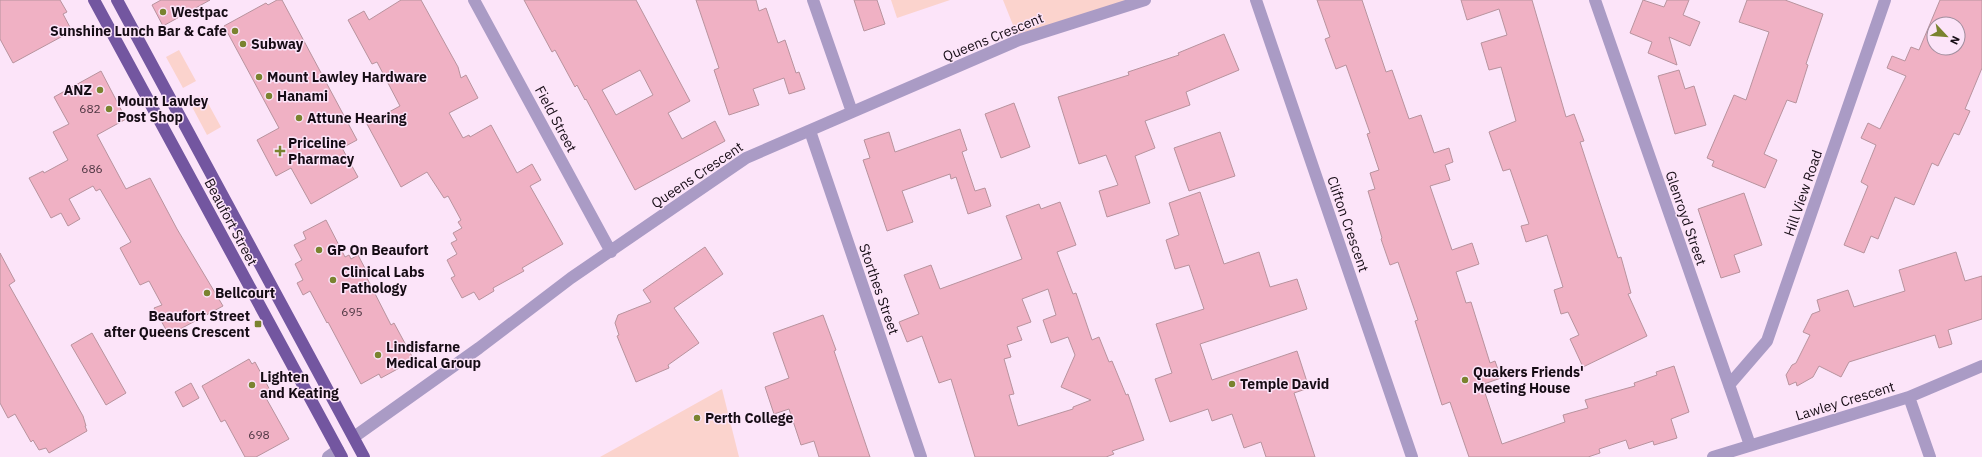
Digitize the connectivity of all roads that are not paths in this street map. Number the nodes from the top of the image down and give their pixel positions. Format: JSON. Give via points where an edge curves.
{"nodes":[{"id":1,"x":94,"y":0,"type":"edge"},
{"id":2,"x":117,"y":0,"type":"edge"},
{"id":3,"x":474,"y":0,"type":"edge"},
{"id":4,"x":813,"y":0,"type":"edge"},
{"id":5,"x":1145,"y":0,"type":"edge"},
{"id":6,"x":1256,"y":0,"type":"edge"},
{"id":7,"x":1595,"y":0,"type":"edge"},
{"id":8,"x":1885,"y":0,"type":"edge"},
{"id":9,"x":852,"y":112,"type":"junction"},
{"id":10,"x":810,"y":131,"type":"junction"},
{"id":11,"x":611,"y":252,"type":"junction"},
{"id":12,"x":1982,"y":366,"type":"edge"},
{"id":13,"x":1729,"y":385,"type":"junction"},
{"id":14,"x":1909,"y":397,"type":"junction"},
{"id":15,"x":354,"y":437,"type":"junction"},
{"id":16,"x":1750,"y":445,"type":"junction"},
{"id":17,"x":336,"y":455,"type":"edge"},
{"id":18,"x":364,"y":457,"type":"edge"},
{"id":19,"x":921,"y":457,"type":"edge"},
{"id":20,"x":1412,"y":457,"type":"edge"},
{"id":21,"x":1713,"y":457,"type":"edge"},
{"id":22,"x":1930,"y":457,"type":"edge"}],
"edges":[{"from":1,"to":17,"type":"main road","name":"Beaufort Street"},
{"from":2,"to":15,"type":"main road","name":"Beaufort Street"},
{"from":3,"to":11,"type":"street","name":"Field Street"},
{"from":4,"to":9,"type":"street"},
{"from":5,"to":9,"type":"street","name":"Queens Crescent","via":[[1019,40]]},
{"from":6,"to":20,"type":"street","name":"Clifton Crescent"},
{"from":7,"to":13,"type":"street","name":"Glenroyd Street"},
{"from":8,"to":13,"type":"street","name":"Hill View Road","via":[[1767,341]]},
{"from":9,"to":10,"type":"street","name":"Queens Crescent"},
{"from":10,"to":11,"type":"street","name":"Queens Crescent","via":[[746,158]]},
{"from":10,"to":19,"type":"street","name":"Storthes Street"},
{"from":11,"to":15,"type":"street","name":"Queens Crescent","via":[[571,278],[479,348]]},
{"from":12,"to":14,"type":"street","name":"Lawley Crescent"},
{"from":13,"to":16,"type":"street","name":"Glenroyd Street"},
{"from":14,"to":16,"type":"street","name":"Lawley Crescent"},
{"from":14,"to":22,"type":"street"},
{"from":15,"to":18,"type":"main road","name":"Beaufort Street"},
{"from":16,"to":21,"type":"street","name":"Lawley Crescent"}]}
